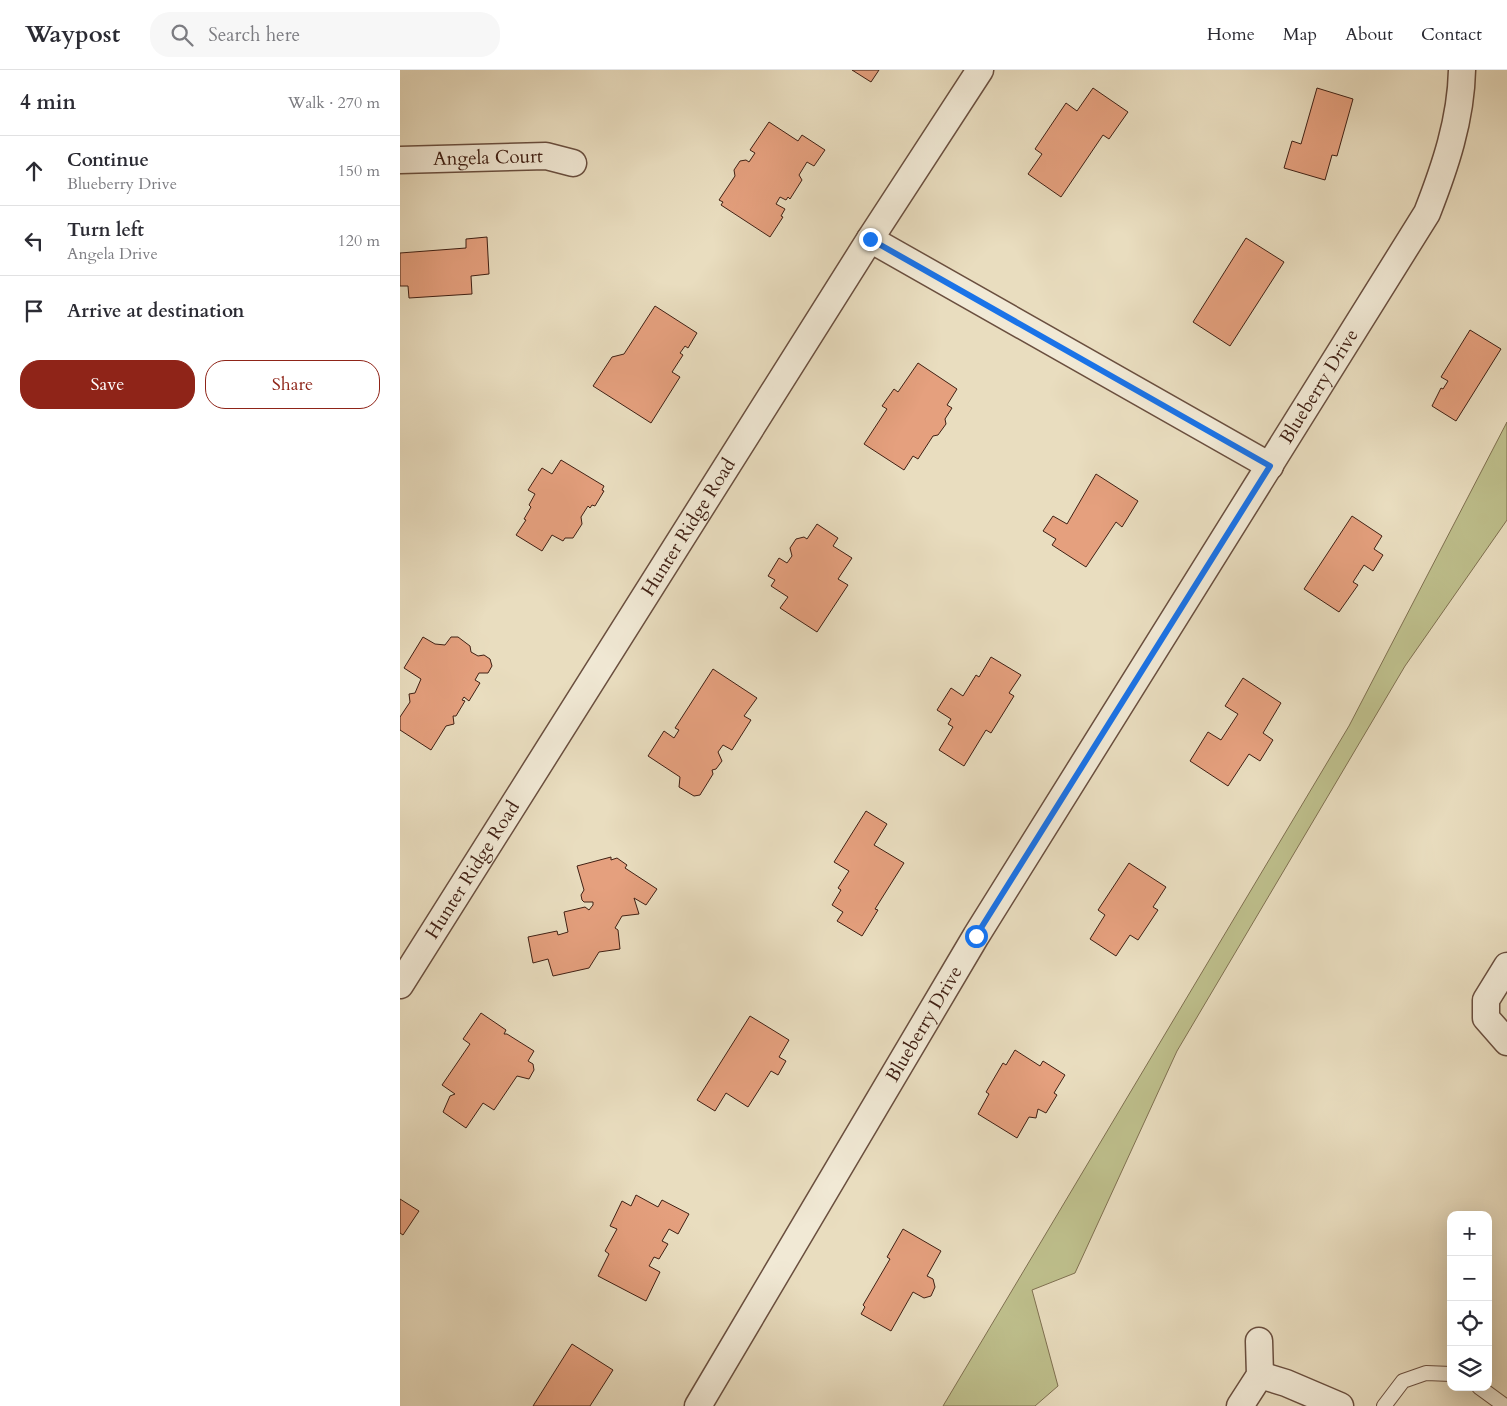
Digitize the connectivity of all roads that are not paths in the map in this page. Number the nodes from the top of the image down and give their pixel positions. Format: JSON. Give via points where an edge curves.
{"nodes":[{"id":1,"x":980,"y":70,"type":"edge"},
{"id":2,"x":1462,"y":70,"type":"edge"},
{"id":3,"x":400,"y":160,"type":"edge"},
{"id":4,"x":573,"y":163,"type":"dead end"},
{"id":5,"x":870,"y":239,"type":"junction"},
{"id":6,"x":1270,"y":466,"type":"junction"},
{"id":7,"x":1507,"y":966,"type":"edge"},
{"id":8,"x":400,"y":985,"type":"edge"},
{"id":9,"x":1507,"y":1042,"type":"edge"},
{"id":10,"x":1259,"y":1341,"type":"dead end"},
{"id":11,"x":1447,"y":1374,"type":"edge"},
{"id":12,"x":1260,"y":1375,"type":"junction"},
{"id":13,"x":1484,"y":1391,"type":"edge"},
{"id":14,"x":698,"y":1406,"type":"edge"},
{"id":15,"x":1240,"y":1406,"type":"edge"},
{"id":16,"x":1340,"y":1406,"type":"edge"},
{"id":17,"x":1384,"y":1406,"type":"edge"},
{"id":18,"x":1505,"y":1406,"type":"edge"}],
"edges":[{"from":1,"to":5,"type":"street","name":"Hunter Ridge Road"},
{"from":2,"to":6,"type":"street","name":"Blueberry Drive","via":[[1456,128],[1427,213]]},
{"from":3,"to":4,"type":"street","name":"Angela Court","via":[[546,156]]},
{"from":5,"to":6,"type":"street"},
{"from":5,"to":8,"type":"street","name":"Hunter Ridge Road"},
{"from":6,"to":14,"type":"street","name":"Blueberry Drive","via":[[976,936]]},
{"from":7,"to":9,"type":"street","via":[[1486,1000],[1486,1018]]},
{"from":10,"to":12,"type":"street"},
{"from":11,"to":17,"type":"lane","via":[[1426,1373],[1403,1381]]},
{"from":12,"to":15,"type":"street"},
{"from":12,"to":16,"type":"street"},
{"from":13,"to":18,"type":"lane"}]}
